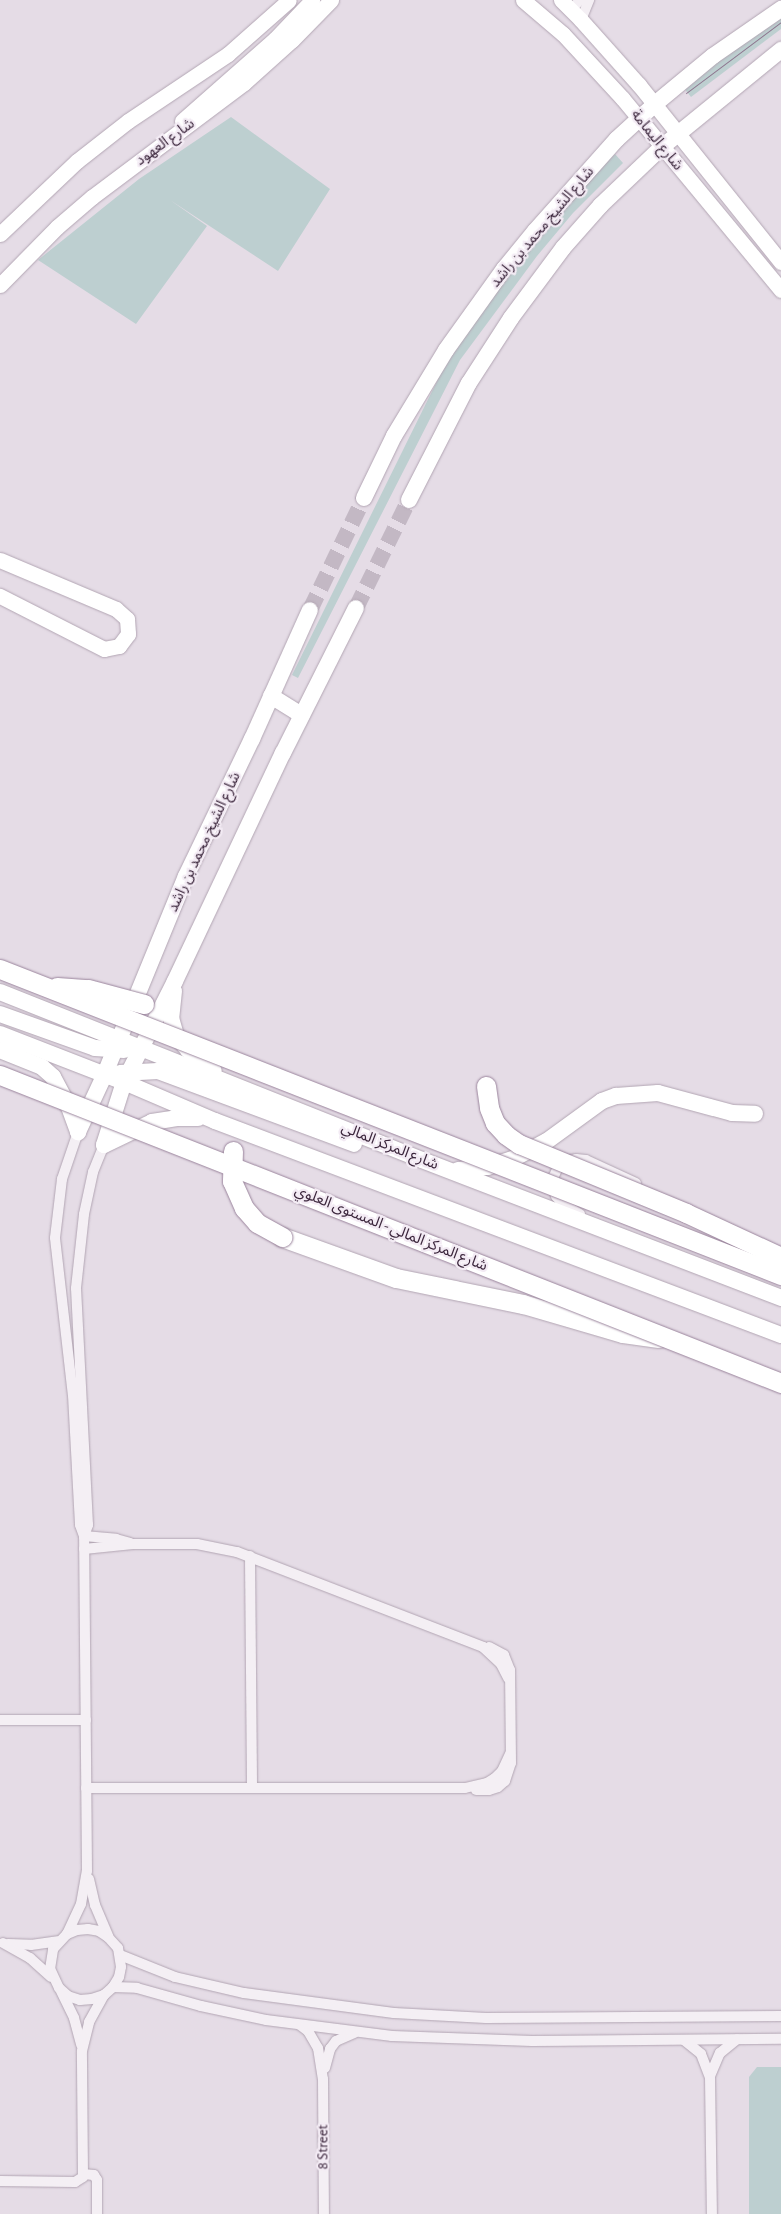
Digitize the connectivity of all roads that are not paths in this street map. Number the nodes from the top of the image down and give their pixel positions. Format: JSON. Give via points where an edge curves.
{"nodes":[{"id":1,"x":289,"y":0,"type":"edge"},
{"id":2,"x":312,"y":0,"type":"edge"},
{"id":3,"x":331,"y":0,"type":"edge"},
{"id":4,"x":523,"y":0,"type":"edge"},
{"id":5,"x":589,"y":0,"type":"edge"},
{"id":6,"x":573,"y":7,"type":"edge"},
{"id":7,"x":781,"y":9,"type":"edge"},
{"id":8,"x":781,"y":50,"type":"edge"},
{"id":9,"x":654,"y":104,"type":"junction"},
{"id":10,"x":639,"y":119,"type":"junction"},
{"id":11,"x":678,"y":133,"type":"junction"},
{"id":12,"x":172,"y":137,"type":"junction"},
{"id":13,"x":662,"y":147,"type":"junction"},
{"id":14,"x":0,"y":234,"type":"edge"},
{"id":15,"x":781,"y":262,"type":"edge"},
{"id":16,"x":0,"y":285,"type":"edge"},
{"id":17,"x":781,"y":290,"type":"edge"},
{"id":18,"x":364,"y":498,"type":"tunnel mouth"},
{"id":19,"x":409,"y":500,"type":"tunnel mouth"},
{"id":20,"x":0,"y":560,"type":"edge"},
{"id":21,"x":0,"y":596,"type":"edge"},
{"id":22,"x":356,"y":608,"type":"tunnel mouth"},
{"id":23,"x":310,"y":610,"type":"tunnel mouth"},
{"id":24,"x":271,"y":696,"type":"junction"},
{"id":25,"x":302,"y":715,"type":"junction"},
{"id":26,"x":0,"y":969,"type":"edge"},
{"id":27,"x":145,"y":974,"type":"junction"},
{"id":28,"x":175,"y":981,"type":"junction"},
{"id":29,"x":46,"y":988,"type":"junction"},
{"id":30,"x":0,"y":992,"type":"edge"},
{"id":31,"x":144,"y":1004,"type":"dead end"},
{"id":32,"x":48,"y":1011,"type":"junction"},
{"id":33,"x":0,"y":1014,"type":"edge"},
{"id":34,"x":101,"y":1032,"type":"junction"},
{"id":35,"x":0,"y":1034,"type":"edge"},
{"id":36,"x":117,"y":1045,"type":"junction"},
{"id":37,"x":95,"y":1048,"type":"junction"},
{"id":38,"x":140,"y":1048,"type":"junction"},
{"id":39,"x":0,"y":1050,"type":"edge"},
{"id":40,"x":158,"y":1071,"type":"junction"},
{"id":41,"x":0,"y":1074,"type":"edge"},
{"id":42,"x":104,"y":1076,"type":"junction"},
{"id":43,"x":127,"y":1077,"type":"junction"},
{"id":44,"x":226,"y":1081,"type":"junction"},
{"id":45,"x":486,"y":1086,"type":"dead end"},
{"id":46,"x":153,"y":1096,"type":"junction"},
{"id":47,"x":755,"y":1114,"type":"dead end"},
{"id":48,"x":215,"y":1121,"type":"junction"},
{"id":49,"x":78,"y":1132,"type":"junction"},
{"id":50,"x":104,"y":1145,"type":"junction"},
{"id":51,"x":233,"y":1151,"type":"dead end"},
{"id":52,"x":422,"y":1160,"type":"junction"},
{"id":53,"x":450,"y":1170,"type":"junction"},
{"id":54,"x":600,"y":1227,"type":"junction"},
{"id":55,"x":781,"y":1252,"type":"edge"},
{"id":56,"x":781,"y":1256,"type":"edge"},
{"id":57,"x":781,"y":1275,"type":"edge"},
{"id":58,"x":781,"y":1298,"type":"edge"},
{"id":59,"x":781,"y":1335,"type":"edge"},
{"id":60,"x":669,"y":1339,"type":"junction"},
{"id":61,"x":781,"y":1383,"type":"edge"},
{"id":62,"x":84,"y":1536,"type":"junction"},
{"id":63,"x":133,"y":1544,"type":"junction"},
{"id":64,"x":84,"y":1549,"type":"junction"},
{"id":65,"x":250,"y":1556,"type":"junction"},
{"id":66,"x":0,"y":1720,"type":"edge"},
{"id":67,"x":86,"y":1720,"type":"junction"},
{"id":68,"x":86,"y":1788,"type":"junction"},
{"id":69,"x":252,"y":1788,"type":"junction"},
{"id":70,"x":87,"y":1871,"type":"junction"},
{"id":71,"x":66,"y":1934,"type":"junction"},
{"id":72,"x":108,"y":1937,"type":"junction"},
{"id":73,"x":58,"y":1941,"type":"junction"},
{"id":74,"x":2,"y":1943,"type":"edge"},
{"id":75,"x":120,"y":1955,"type":"junction"},
{"id":76,"x":52,"y":1978,"type":"junction"},
{"id":77,"x":113,"y":1987,"type":"junction"},
{"id":78,"x":59,"y":1988,"type":"junction"},
{"id":79,"x":104,"y":1995,"type":"junction"},
{"id":80,"x":781,"y":2016,"type":"edge"},
{"id":81,"x":300,"y":2025,"type":"junction"},
{"id":82,"x":357,"y":2033,"type":"junction"},
{"id":83,"x":737,"y":2039,"type":"junction"},
{"id":84,"x":781,"y":2039,"type":"edge"},
{"id":85,"x":684,"y":2040,"type":"junction"},
{"id":86,"x":82,"y":2051,"type":"junction"},
{"id":87,"x":710,"y":2077,"type":"junction"},
{"id":88,"x":323,"y":2079,"type":"junction"},
{"id":89,"x":83,"y":2174,"type":"junction"},
{"id":90,"x":0,"y":2181,"type":"edge"},
{"id":91,"x":97,"y":2214,"type":"edge"},
{"id":92,"x":324,"y":2214,"type":"edge"},
{"id":93,"x":712,"y":2214,"type":"edge"}],
"edges":[{"from":1,"to":14,"type":"street","via":[[228,54],[84,156]]},
{"from":2,"to":12,"type":"street","via":[[261,52],[193,109]]},
{"from":3,"to":12,"type":"street","name":"شارع العهود","via":[[269,62]]},
{"from":4,"to":10,"type":"street","name":"شارع اليمامة","via":[[563,34]]},
{"from":5,"to":6,"type":"street"},
{"from":6,"to":9,"type":"street","name":"شارع اليمامة"},
{"from":7,"to":9,"type":"main road","name":"شارع الشيخ محمد بن راشد","via":[[713,56]]},
{"from":8,"to":11,"type":"main road","name":"شارع الشيخ محمد بن راشد"},
{"from":9,"to":10,"type":"main road","name":"شارع الشيخ محمد بن راشد"},
{"from":9,"to":11,"type":"street","name":"شارع اليمامة"},
{"from":10,"to":13,"type":"street","name":"شارع اليمامة"},
{"from":10,"to":18,"type":"main road","name":"شارع الشيخ محمد بن راشد","via":[[542,223],[474,309],[419,392]]},
{"from":11,"to":13,"type":"main road","name":"شارع الشيخ محمد بن راشد"},
{"from":11,"to":15,"type":"street","name":"شارع اليمامة"},
{"from":12,"to":16,"type":"street","name":"شارع العهود","via":[[78,209],[24,258]]},
{"from":13,"to":17,"type":"street","name":"شارع اليمامة"},
{"from":13,"to":19,"type":"main road","name":"شارع الشيخ محمد بن راشد","via":[[582,226],[511,318],[450,416]]},
{"from":20,"to":21,"type":"street","via":[[116,609],[127,619],[128,634],[119,646],[104,649]]},
{"from":22,"to":25,"type":"main road"},
{"from":23,"to":24,"type":"main road","name":"شارع الشيخ محمد بن راشد"},
{"from":24,"to":25,"type":"main road"},
{"from":24,"to":27,"type":"main road","name":"شارع الشيخ محمد بن راشد","via":[[186,876]]},
{"from":25,"to":28,"type":"main road"},
{"from":26,"to":29,"type":"highway","bridge":true},
{"from":27,"to":32,"type":"main road","via":[[106,1010]]},
{"from":27,"to":36,"type":"main road","name":"شارع الشيخ محمد بن راشد"},
{"from":28,"to":38,"type":"main road"},
{"from":28,"to":44,"type":"main road","via":[[171,1010],[176,1036]]},
{"from":29,"to":31,"type":"highway","bridge":true,"via":[[78,987]]},
{"from":29,"to":57,"type":"highway","bridge":true},
{"from":30,"to":32,"type":"main road"},
{"from":32,"to":34,"type":"main road"},
{"from":33,"to":37,"type":"main road"},
{"from":34,"to":36,"type":"main road"},
{"from":34,"to":37,"type":"main road","via":[[103,1043]]},
{"from":35,"to":42,"type":"main road"},
{"from":36,"to":37,"type":"main road"},
{"from":36,"to":38,"type":"main road"},
{"from":36,"to":42,"type":"main road","name":"شارع الشيخ محمد بن راشد"},
{"from":38,"to":43,"type":"main road"},
{"from":38,"to":44,"type":"main road","name":"شارع المركز المالي"},
{"from":39,"to":49,"type":"main road","via":[[42,1067],[53,1076],[70,1107]]},
{"from":40,"to":43,"type":"main road"},
{"from":40,"to":46,"type":"main road","via":[[150,1077]]},
{"from":40,"to":52,"type":"main road","via":[[386,1156]]},
{"from":41,"to":60,"type":"highway","name":"شارع المركز المالي - المستوى العلوي","bridge":true},
{"from":42,"to":43,"type":"main road"},
{"from":42,"to":49,"type":"main road","name":"شارع الشيخ محمد بن راشد"},
{"from":43,"to":46,"type":"main road"},
{"from":43,"to":50,"type":"main road"},
{"from":44,"to":52,"type":"main road","name":"شارع المركز المالي"},
{"from":45,"to":56,"type":"highway","bridge":true,"via":[[495,1123],[519,1144]]},
{"from":46,"to":48,"type":"main road"},
{"from":47,"to":53,"type":"main road","via":[[732,1113],[658,1093],[616,1096],[602,1101],[547,1141],[513,1159],[488,1167]]},
{"from":48,"to":50,"type":"main road","via":[[190,1117],[164,1119],[140,1126]]},
{"from":48,"to":59,"type":"main road"},
{"from":49,"to":62,"type":"street","via":[[62,1179],[55,1238],[73,1395],[80,1525]]},
{"from":50,"to":62,"type":"street","via":[[91,1179],[84,1214],[76,1288],[88,1520]]},
{"from":51,"to":60,"type":"highway","bridge":true,"via":[[231,1171],[239,1199],[250,1216],[273,1234],[403,1280],[537,1307],[638,1336]]},
{"from":52,"to":53,"type":"main road","name":"شارع المركز المالي"},
{"from":53,"to":54,"type":"main road","name":"شارع المركز المالي"},
{"from":54,"to":55,"type":"street","via":[[556,1196],[554,1176],[566,1161],[576,1159],[596,1164]]},
{"from":54,"to":58,"type":"main road","name":"شارع المركز المالي"},
{"from":60,"to":61,"type":"highway","name":"شارع المركز المالي - المستوى العلوي","bridge":true},
{"from":62,"to":63,"type":"street"},
{"from":62,"to":64,"type":"street"},
{"from":63,"to":64,"type":"street"},
{"from":63,"to":65,"type":"street","via":[[211,1545]]},
{"from":64,"to":67,"type":"street"},
{"from":65,"to":69,"type":"street"},
{"from":65,"to":69,"type":"street","via":[[483,1647],[501,1664],[508,1678],[510,1754],[495,1778],[465,1788]]},
{"from":66,"to":67,"type":"street"},
{"from":67,"to":68,"type":"street"},
{"from":68,"to":69,"type":"street"},
{"from":68,"to":70,"type":"street"},
{"from":70,"to":71,"type":"street","via":[[81,1904]]},
{"from":70,"to":72,"type":"street","via":[[95,1905]]},
{"from":71,"to":72,"type":"street","via":[[88,1928]]},
{"from":71,"to":73,"type":"street"},
{"from":72,"to":75,"type":"street"},
{"from":73,"to":74,"type":"street","via":[[31,1945]]},
{"from":73,"to":76,"type":"street","via":[[50,1959]]},
{"from":74,"to":76,"type":"street","via":[[30,1958]]},
{"from":75,"to":77,"type":"street","via":[[120,1972]]},
{"from":75,"to":80,"type":"street","via":[[175,1977],[244,1993],[394,2013],[522,2018]]},
{"from":76,"to":78,"type":"street"},
{"from":77,"to":79,"type":"street"},
{"from":77,"to":81,"type":"street","via":[[137,1988],[209,2008]]},
{"from":78,"to":79,"type":"street","via":[[80,2000]]},
{"from":78,"to":86,"type":"street","via":[[74,2018]]},
{"from":79,"to":86,"type":"street","via":[[89,2022]]},
{"from":81,"to":82,"type":"street"},
{"from":81,"to":88,"type":"street","via":[[318,2048]]},
{"from":82,"to":85,"type":"street","via":[[485,2040]]},
{"from":82,"to":88,"type":"street","via":[[346,2035],[330,2049]]},
{"from":83,"to":84,"type":"street"},
{"from":83,"to":85,"type":"street"},
{"from":83,"to":87,"type":"street","via":[[720,2053]]},
{"from":85,"to":87,"type":"street","via":[[701,2054]]},
{"from":86,"to":89,"type":"street"},
{"from":87,"to":93,"type":"street"},
{"from":88,"to":92,"type":"street","name":"8 Street"},
{"from":89,"to":90,"type":"street","via":[[81,2180],[75,2182]]},
{"from":89,"to":91,"type":"street","via":[[94,2175],[97,2180]]}]}
